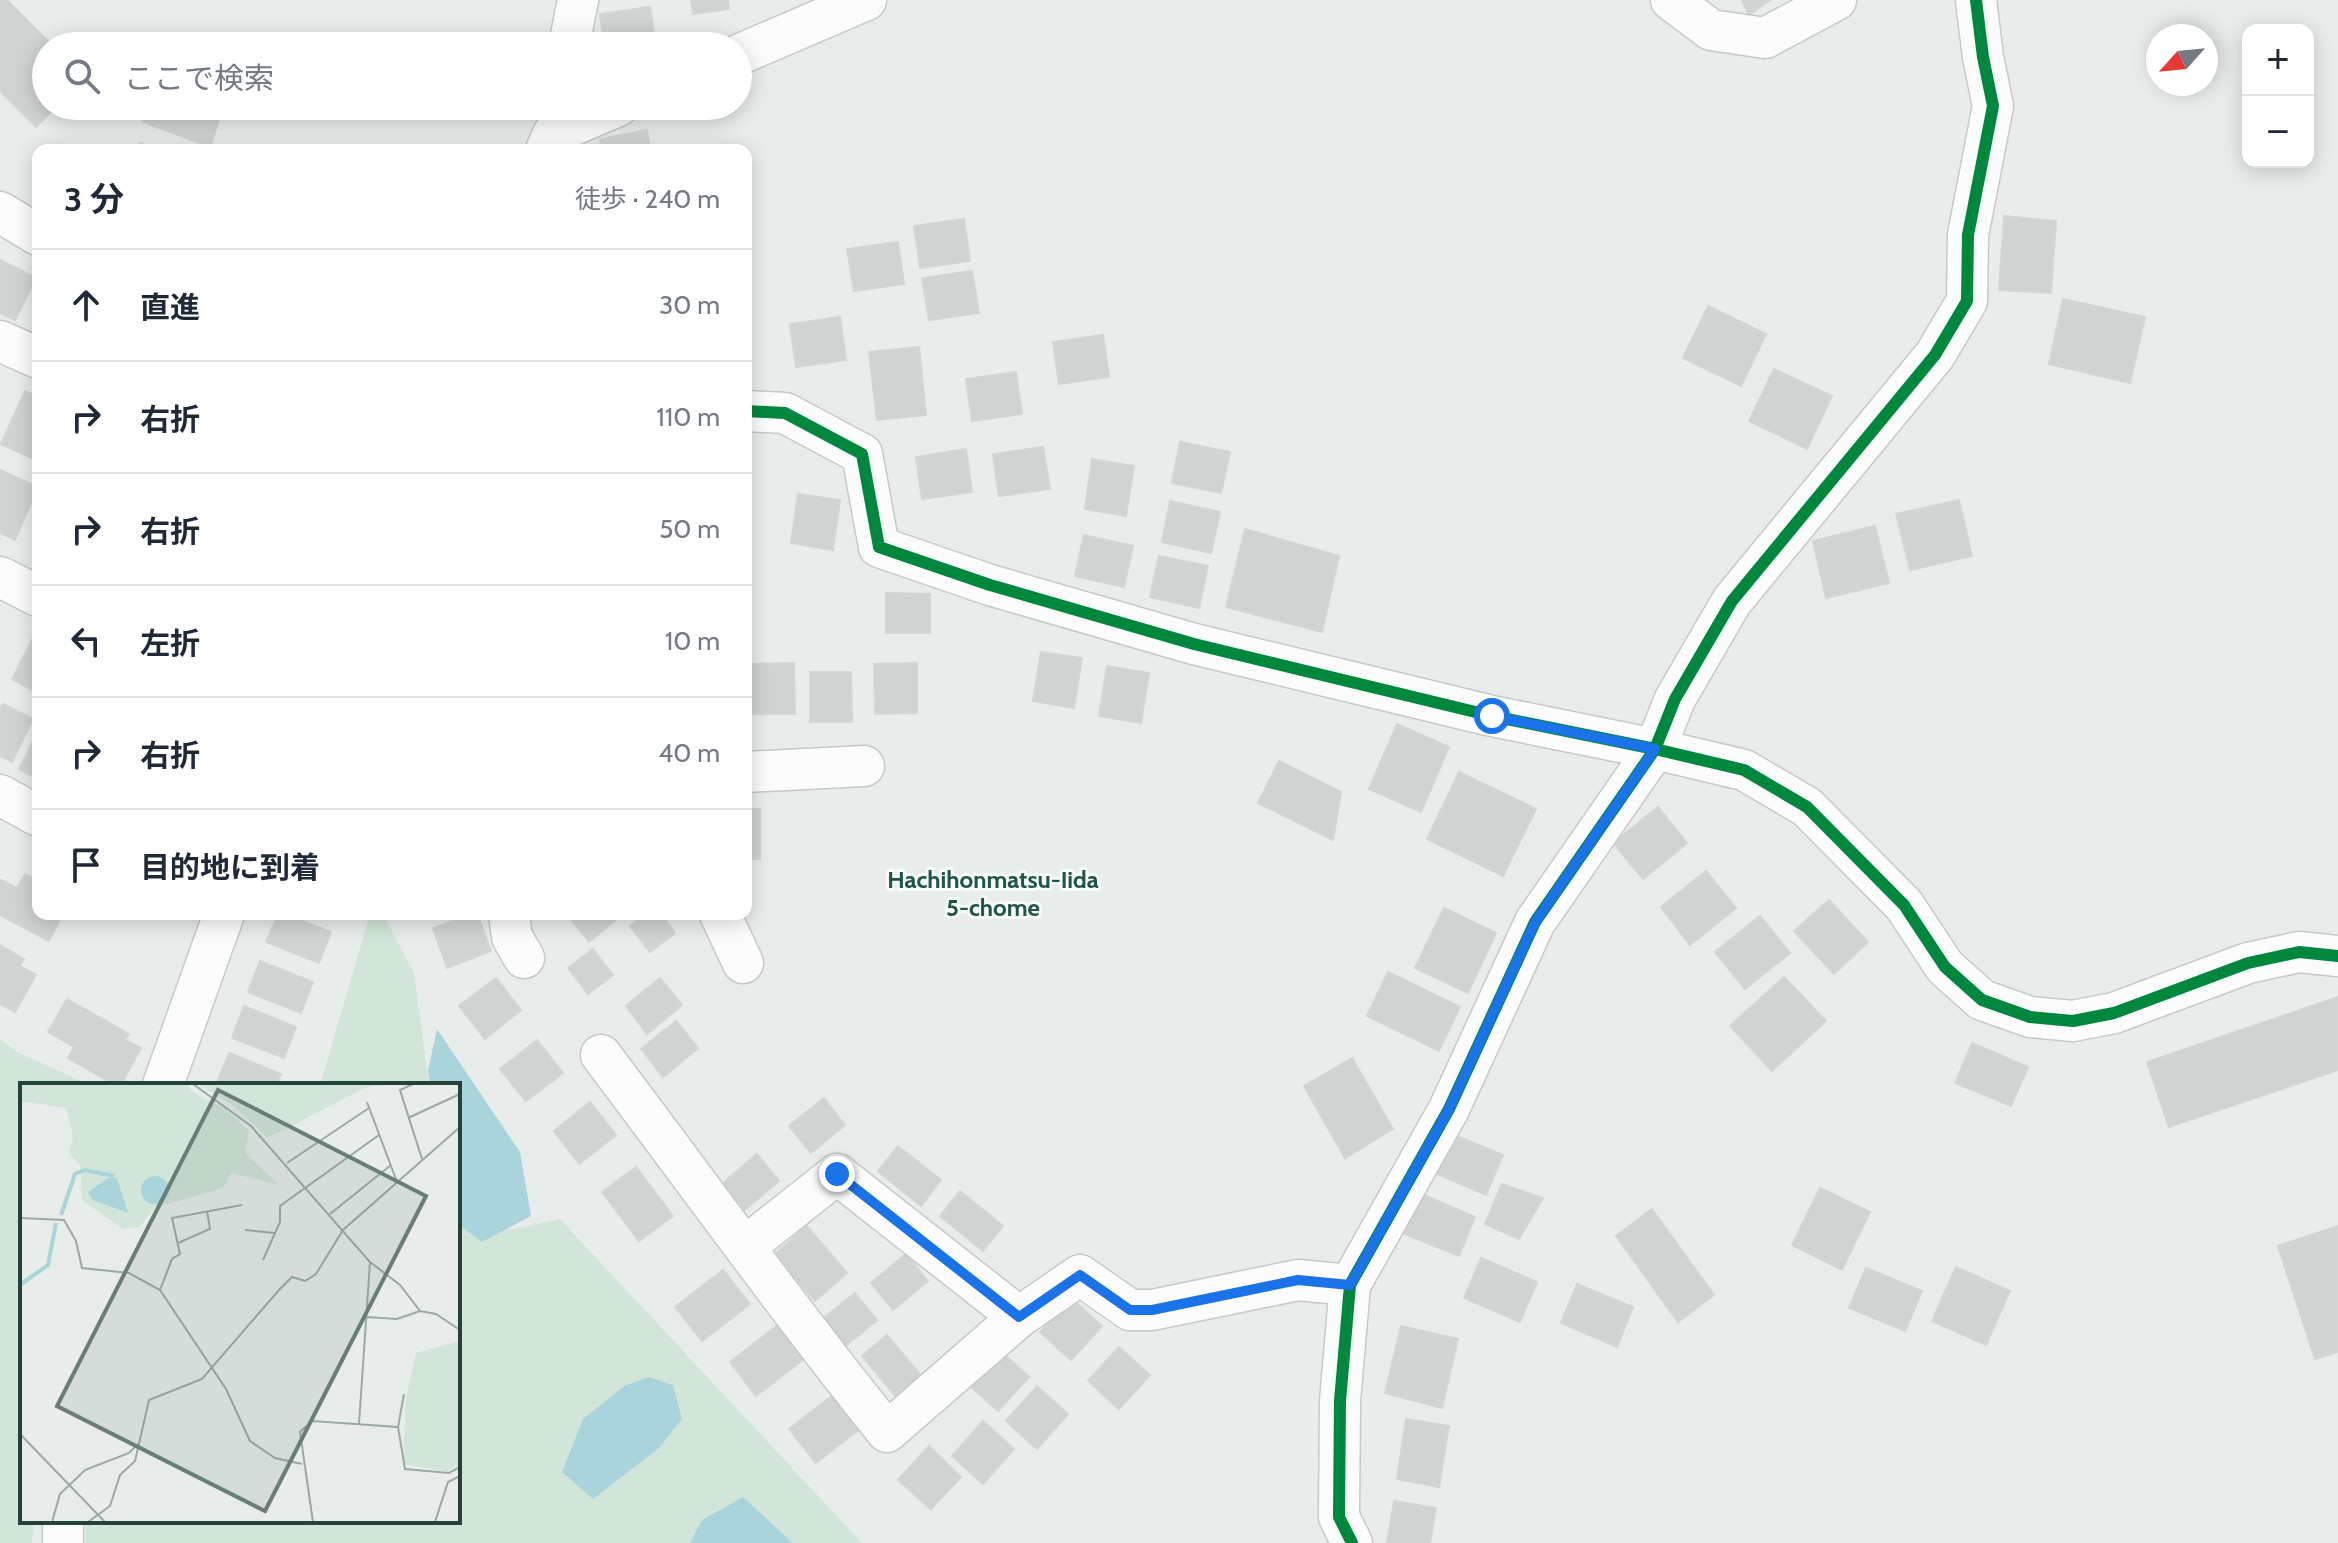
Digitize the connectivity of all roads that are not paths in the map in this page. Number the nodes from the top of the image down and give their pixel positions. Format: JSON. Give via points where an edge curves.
{"nodes":[{"id":1,"x":578,"y":0,"type":"edge"},
{"id":2,"x":866,"y":0,"type":"edge"},
{"id":3,"x":1671,"y":0,"type":"edge"},
{"id":4,"x":1836,"y":0,"type":"edge"},
{"id":5,"x":1976,"y":0,"type":"edge"},
{"id":6,"x":572,"y":32,"type":"edge"},
{"id":7,"x":752,"y":49,"type":"edge"},
{"id":8,"x":580,"y":120,"type":"edge"},
{"id":9,"x":552,"y":130,"type":"edge"},
{"id":10,"x":0,"y":213,"type":"edge"},
{"id":11,"x":32,"y":232,"type":"edge"},
{"id":12,"x":0,"y":341,"type":"edge"},
{"id":13,"x":32,"y":355,"type":"edge"},
{"id":14,"x":752,"y":411,"type":"edge"},
{"id":15,"x":0,"y":577,"type":"edge"},
{"id":16,"x":32,"y":593,"type":"edge"},
{"id":17,"x":1655,"y":749,"type":"junction"},
{"id":18,"x":864,"y":766,"type":"dead end"},
{"id":19,"x":752,"y":772,"type":"edge"},
{"id":20,"x":0,"y":795,"type":"edge"},
{"id":21,"x":32,"y":813,"type":"edge"},
{"id":22,"x":218,"y":920,"type":"edge"},
{"id":23,"x":510,"y":920,"type":"edge"},
{"id":24,"x":723,"y":920,"type":"edge"},
{"id":25,"x":2333,"y":950,"type":"edge"},
{"id":26,"x":524,"y":958,"type":"dead end"},
{"id":27,"x":743,"y":963,"type":"dead end"},
{"id":28,"x":601,"y":1055,"type":"dead end"},
{"id":29,"x":164,"y":1083,"type":"edge"},
{"id":30,"x":746,"y":1246,"type":"junction"},
{"id":31,"x":1350,"y":1285,"type":"junction"},
{"id":32,"x":1019,"y":1317,"type":"junction"},
{"id":33,"x":1352,"y":1543,"type":"edge"}],
"edges":[{"from":1,"to":6,"type":"street"},
{"from":2,"to":7,"type":"street"},
{"from":3,"to":4,"type":"street","via":[[1711,30],[1765,38]]},
{"from":5,"to":17,"type":"street","via":[[1993,106],[1968,235],[1967,301],[1935,355],[1732,601],[1675,699]]},
{"from":8,"to":9,"type":"street"},
{"from":10,"to":11,"type":"street"},
{"from":12,"to":13,"type":"street"},
{"from":14,"to":17,"type":"street","via":[[785,413],[862,454],[879,547],[1194,644],[1492,716]]},
{"from":15,"to":16,"type":"street"},
{"from":17,"to":25,"type":"street","via":[[1744,770],[1807,807],[1904,905],[1945,967],[1982,1000],[2030,1017],[2073,1021],[2114,1013],[2248,963]]},
{"from":17,"to":31,"type":"street","via":[[1535,922],[1449,1109]]},
{"from":18,"to":19,"type":"street"},
{"from":20,"to":21,"type":"street"},
{"from":22,"to":29,"type":"street"},
{"from":23,"to":26,"type":"street"},
{"from":24,"to":27,"type":"street"},
{"from":28,"to":30,"type":"street"},
{"from":30,"to":32,"type":"street","via":[[837,1174]]},
{"from":30,"to":32,"type":"street","via":[[887,1432]]},
{"from":31,"to":32,"type":"street","via":[[1298,1280],[1130,1310],[1080,1275]]},
{"from":31,"to":33,"type":"street","via":[[1340,1401],[1339,1517]]}]}
